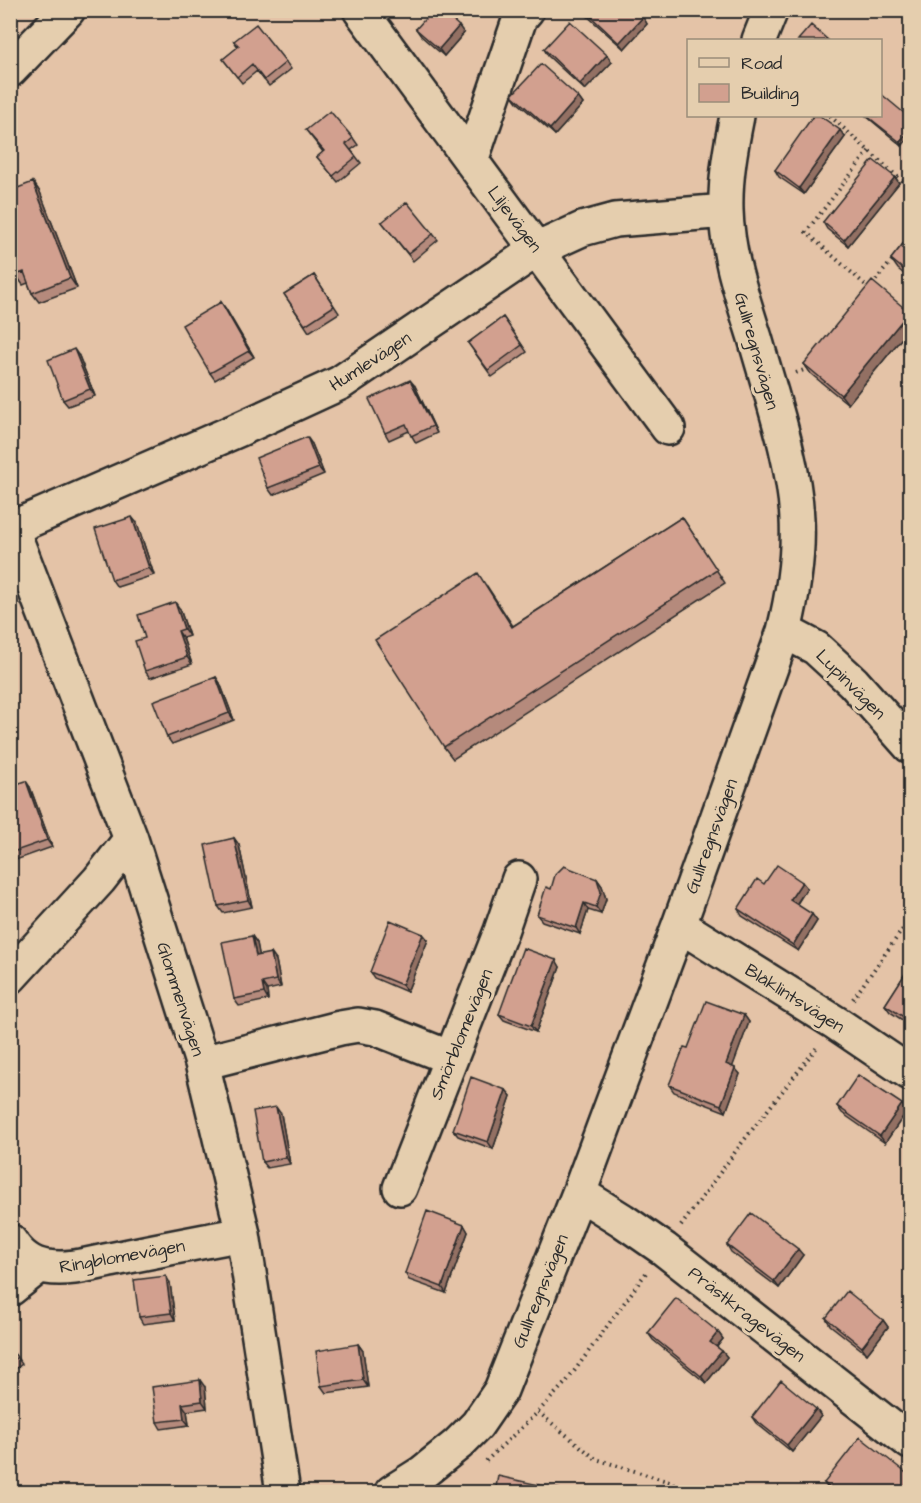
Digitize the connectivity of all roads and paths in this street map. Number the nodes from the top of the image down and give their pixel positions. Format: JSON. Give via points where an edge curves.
{"nodes":[{"id":1,"x":360,"y":10,"type":"edge"},
{"id":2,"x":527,"y":10,"type":"edge"},
{"id":3,"x":771,"y":10,"type":"edge"},
{"id":4,"x":50,"y":17,"type":"edge"},
{"id":5,"x":759,"y":39,"type":"edge"},
{"id":6,"x":10,"y":70,"type":"edge"},
{"id":7,"x":737,"y":117,"type":"edge"},
{"id":8,"x":831,"y":117,"type":"edge"},
{"id":9,"x":869,"y":151,"type":"junction"},
{"id":10,"x":471,"y":161,"type":"junction"},
{"id":11,"x":910,"y":172,"type":"edge"},
{"id":12,"x":903,"y":182,"type":"junction"},
{"id":13,"x":910,"y":188,"type":"edge"},
{"id":14,"x":726,"y":211,"type":"junction"},
{"id":15,"x":538,"y":249,"type":"junction"},
{"id":16,"x":897,"y":254,"type":"edge"},
{"id":17,"x":870,"y":289,"type":"junction"},
{"id":18,"x":862,"y":298,"type":"edge"},
{"id":19,"x":812,"y":361,"type":"edge"},
{"id":20,"x":767,"y":382,"type":"junction"},
{"id":21,"x":668,"y":428,"type":"dead end"},
{"id":22,"x":11,"y":526,"type":"edge"},
{"id":23,"x":784,"y":631,"type":"junction"},
{"id":24,"x":910,"y":746,"type":"edge"},
{"id":25,"x":130,"y":838,"type":"junction"},
{"id":26,"x":519,"y":879,"type":"dead end"},
{"id":27,"x":910,"y":920,"type":"edge"},
{"id":28,"x":679,"y":925,"type":"junction"},
{"id":29,"x":10,"y":977,"type":"edge"},
{"id":30,"x":836,"y":1023,"type":"junction"},
{"id":31,"x":451,"y":1058,"type":"junction"},
{"id":32,"x":202,"y":1063,"type":"junction"},
{"id":33,"x":910,"y":1073,"type":"edge"},
{"id":34,"x":400,"y":1188,"type":"dead end"},
{"id":35,"x":579,"y":1193,"type":"junction"},
{"id":36,"x":243,"y":1234,"type":"junction"},
{"id":37,"x":10,"y":1241,"type":"edge"},
{"id":38,"x":664,"y":1249,"type":"junction"},
{"id":39,"x":39,"y":1266,"type":"junction"},
{"id":40,"x":10,"y":1289,"type":"edge"},
{"id":41,"x":538,"y":1412,"type":"junction"},
{"id":42,"x":910,"y":1442,"type":"edge"},
{"id":43,"x":481,"y":1465,"type":"dead end"},
{"id":44,"x":283,"y":1492,"type":"edge"},
{"id":45,"x":392,"y":1492,"type":"edge"},
{"id":46,"x":694,"y":1492,"type":"edge"}],
"edges":[{"from":1,"to":10,"type":"street","name":"Liljevägen"},
{"from":2,"to":10,"type":"street","via":[[520,18]]},
{"from":3,"to":5,"type":"street"},
{"from":4,"to":6,"type":"street"},
{"from":7,"to":14,"type":"street","name":"Gullregnsvägen"},
{"from":8,"to":9,"type":"path"},
{"from":9,"to":12,"type":"path"},
{"from":9,"to":17,"type":"path","via":[[806,232]]},
{"from":10,"to":15,"type":"street","name":"Liljevägen"},
{"from":11,"to":12,"type":"path"},
{"from":12,"to":13,"type":"path"},
{"from":14,"to":15,"type":"street","name":"Humlevägen","via":[[615,220]]},
{"from":14,"to":20,"type":"street","name":"Gullregnsvägen","via":[[735,276]]},
{"from":15,"to":21,"type":"street","name":"Liljevägen"},
{"from":15,"to":22,"type":"street","name":"Humlevägen","via":[[340,383]]},
{"from":16,"to":17,"type":"path"},
{"from":17,"to":18,"type":"path"},
{"from":19,"to":20,"type":"path","via":[[804,370]]},
{"from":20,"to":23,"type":"street","name":"Gullregnsvägen","via":[[797,518],[793,597]]},
{"from":22,"to":25,"type":"street","name":"Glommenvägen"},
{"from":23,"to":24,"type":"street","name":"Lupinvägen","via":[[816,648],[853,682]]},
{"from":23,"to":28,"type":"street","name":"Gullregnsvägen"},
{"from":25,"to":29,"type":"street","via":[[99,880]]},
{"from":25,"to":32,"type":"street","name":"Glommenvägen"},
{"from":26,"to":31,"type":"street","name":"Smörblomevägen"},
{"from":27,"to":30,"type":"path"},
{"from":28,"to":30,"type":"street","name":"Blåklintsvägen"},
{"from":28,"to":35,"type":"street","name":"Gullregnsvägen"},
{"from":30,"to":33,"type":"street","name":"Blåklintsvägen"},
{"from":30,"to":38,"type":"path"},
{"from":31,"to":32,"type":"street","via":[[358,1025]]},
{"from":31,"to":34,"type":"street","name":"Smörblomevägen"},
{"from":32,"to":36,"type":"street","name":"Glommenvägen"},
{"from":35,"to":38,"type":"street","name":"Prästkragevägen"},
{"from":35,"to":45,"type":"street","name":"Gullregnsvägen","via":[[501,1390],[477,1425],[458,1444]]},
{"from":36,"to":39,"type":"street","name":"Ringblomevägen","via":[[91,1263]]},
{"from":36,"to":44,"type":"street","name":"Glommenvägen"},
{"from":37,"to":39,"type":"street","name":"Ringblomevägen"},
{"from":38,"to":41,"type":"path","via":[[567,1381]]},
{"from":38,"to":42,"type":"street","name":"Prästkragevägen"},
{"from":39,"to":40,"type":"street"},
{"from":41,"to":43,"type":"path"},
{"from":41,"to":46,"type":"path","via":[[596,1459]]}]}
